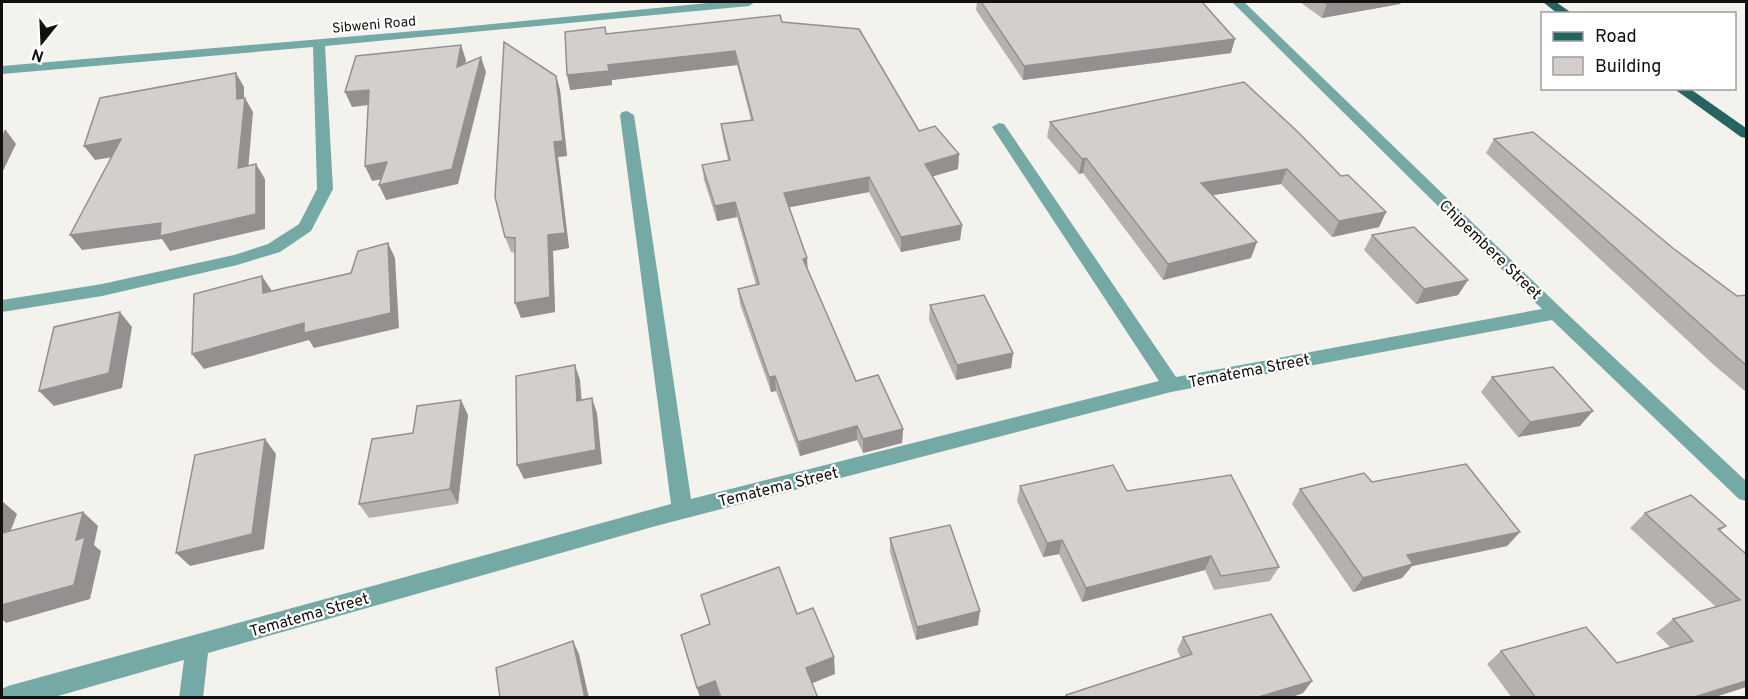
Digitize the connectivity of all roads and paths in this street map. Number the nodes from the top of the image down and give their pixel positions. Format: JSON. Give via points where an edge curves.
{"nodes":[{"id":1,"x":749,"y":2,"type":"edge"},
{"id":2,"x":1238,"y":2,"type":"edge"},
{"id":3,"x":1549,"y":2,"type":"edge"},
{"id":4,"x":1564,"y":12,"type":"edge"},
{"id":5,"x":319,"y":44,"type":"junction"},
{"id":6,"x":2,"y":70,"type":"edge"},
{"id":7,"x":1682,"y":90,"type":"edge"},
{"id":8,"x":627,"y":115,"type":"dead end"},
{"id":9,"x":999,"y":127,"type":"dead end"},
{"id":10,"x":1746,"y":134,"type":"edge"},
{"id":11,"x":2,"y":306,"type":"edge"},
{"id":12,"x":1556,"y":313,"type":"junction"},
{"id":13,"x":1171,"y":385,"type":"junction"},
{"id":14,"x":1746,"y":493,"type":"edge"},
{"id":15,"x":682,"y":511,"type":"junction"},
{"id":16,"x":196,"y":645,"type":"junction"},
{"id":17,"x":8,"y":698,"type":"edge"},
{"id":18,"x":191,"y":698,"type":"edge"}],
"edges":[{"from":1,"to":5,"type":"street","name":"Sibweni Road"},
{"from":2,"to":12,"type":"street","name":"Chipembere Street"},
{"from":3,"to":4,"type":"main road"},
{"from":5,"to":6,"type":"street","name":"Sibweni Road"},
{"from":5,"to":11,"type":"street","via":[[325,189],[305,227],[274,248],[237,260],[102,290]]},
{"from":7,"to":10,"type":"main road"},
{"from":8,"to":15,"type":"street"},
{"from":9,"to":13,"type":"street"},
{"from":12,"to":13,"type":"street","name":"Tematema Street"},
{"from":12,"to":14,"type":"street","name":"Chipembere Street"},
{"from":13,"to":15,"type":"street","name":"Tematema Street"},
{"from":15,"to":16,"type":"street","name":"Tematema Street"},
{"from":16,"to":17,"type":"street","name":"Tematema Street"},
{"from":16,"to":18,"type":"street"}]}
